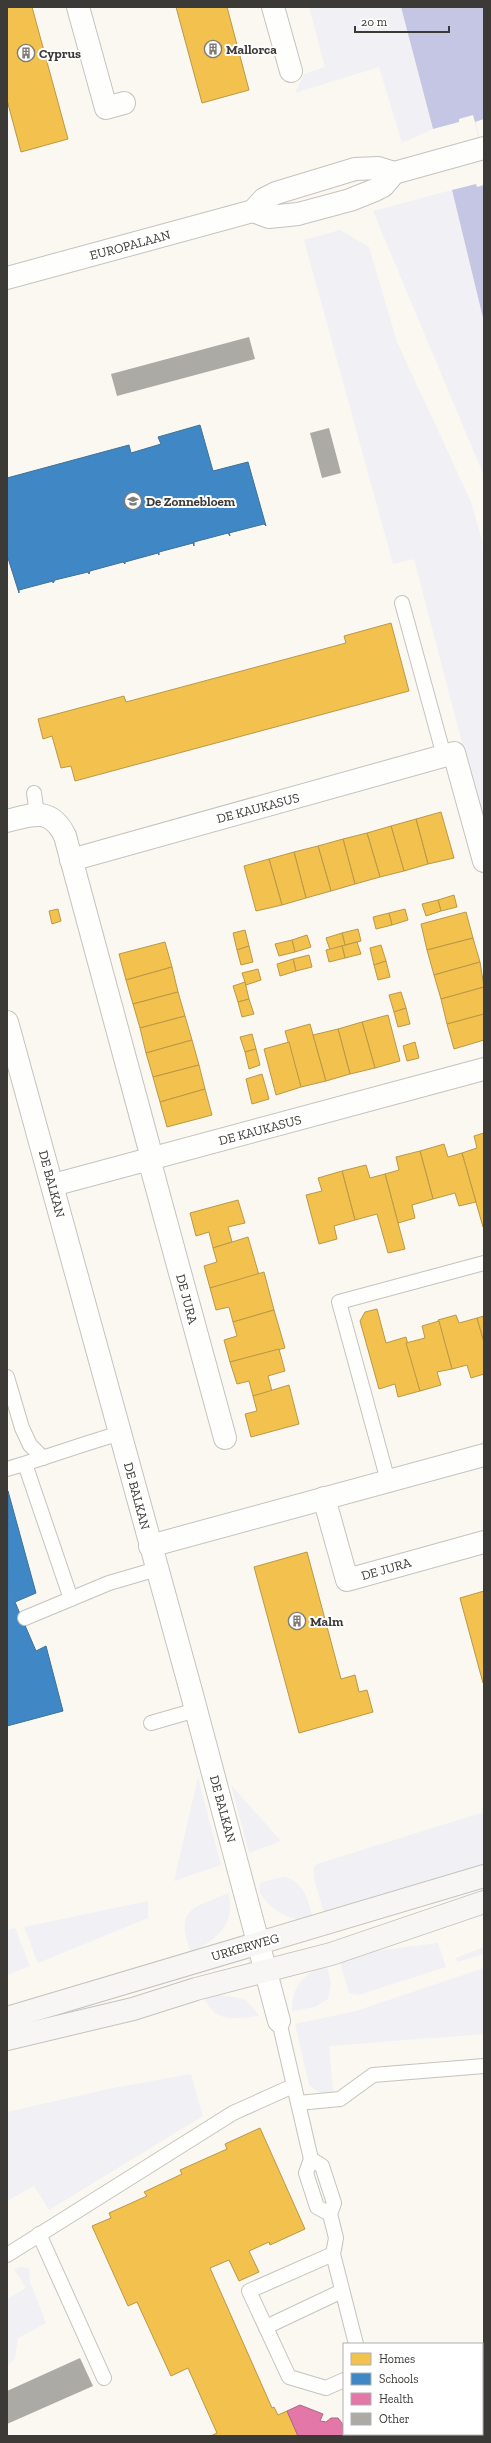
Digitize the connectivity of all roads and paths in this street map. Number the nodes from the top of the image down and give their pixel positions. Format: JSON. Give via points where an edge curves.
{"nodes":[{"id":1,"x":78,"y":7,"type":"edge"},
{"id":2,"x":273,"y":7,"type":"edge"},
{"id":3,"x":291,"y":71,"type":"dead end"},
{"id":4,"x":124,"y":103,"type":"dead end"},
{"id":5,"x":483,"y":148,"type":"edge"},
{"id":6,"x":394,"y":173,"type":"junction"},
{"id":7,"x":254,"y":211,"type":"junction"},
{"id":8,"x":7,"y":278,"type":"edge"},
{"id":9,"x":402,"y":603,"type":"dead end"},
{"id":10,"x":444,"y":756,"type":"junction"},
{"id":11,"x":7,"y":821,"type":"edge"},
{"id":12,"x":71,"y":860,"type":"junction"},
{"id":13,"x":484,"y":861,"type":"edge"},
{"id":14,"x":7,"y":1022,"type":"edge"},
{"id":15,"x":484,"y":1069,"type":"edge"},
{"id":16,"x":150,"y":1159,"type":"junction"},
{"id":17,"x":53,"y":1185,"type":"junction"},
{"id":18,"x":484,"y":1263,"type":"edge"},
{"id":19,"x":7,"y":1377,"type":"edge"},
{"id":20,"x":121,"y":1433,"type":"junction"},
{"id":21,"x":225,"y":1438,"type":"dead end"},
{"id":22,"x":484,"y":1455,"type":"edge"},
{"id":23,"x":43,"y":1458,"type":"junction"},
{"id":24,"x":25,"y":1464,"type":"junction"},
{"id":25,"x":7,"y":1469,"type":"edge"},
{"id":26,"x":388,"y":1481,"type":"junction"},
{"id":27,"x":324,"y":1498,"type":"junction"},
{"id":28,"x":484,"y":1542,"type":"edge"},
{"id":29,"x":150,"y":1546,"type":"junction"},
{"id":30,"x":157,"y":1569,"type":"junction"},
{"id":31,"x":70,"y":1600,"type":"junction"},
{"id":32,"x":25,"y":1618,"type":"dead end"},
{"id":33,"x":196,"y":1710,"type":"junction"},
{"id":34,"x":151,"y":1723,"type":"dead end"},
{"id":35,"x":484,"y":1876,"type":"edge"},
{"id":36,"x":484,"y":1902,"type":"edge"},
{"id":37,"x":259,"y":1943,"type":"junction"},
{"id":38,"x":266,"y":1971,"type":"junction"},
{"id":39,"x":7,"y":2018,"type":"edge"},
{"id":40,"x":278,"y":2021,"type":"joint"},
{"id":41,"x":7,"y":2039,"type":"edge"},
{"id":42,"x":484,"y":2066,"type":"edge"},
{"id":43,"x":293,"y":2086,"type":"junction"},
{"id":44,"x":298,"y":2103,"type":"junction"},
{"id":45,"x":39,"y":2234,"type":"junction"},
{"id":46,"x":333,"y":2254,"type":"junction"},
{"id":47,"x":7,"y":2255,"type":"edge"},
{"id":48,"x":342,"y":2291,"type":"junction"},
{"id":49,"x":266,"y":2327,"type":"junction"},
{"id":50,"x":356,"y":2343,"type":"edge"},
{"id":51,"x":104,"y":2378,"type":"dead end"},
{"id":52,"x":343,"y":2380,"type":"edge"}],
"edges":[{"from":1,"to":4,"type":"street","via":[[106,108]]},
{"from":2,"to":3,"type":"street"},
{"from":5,"to":6,"type":"street"},
{"from":6,"to":7,"type":"street","name":"EUROPALAAN","via":[[378,168],[355,169],[276,193],[264,199]]},
{"from":6,"to":7,"type":"street","via":[[384,186],[310,211],[269,217]]},
{"from":7,"to":8,"type":"street","name":"EUROPALAAN"},
{"from":9,"to":10,"type":"lane"},
{"from":10,"to":12,"type":"street","name":"DE KAUKASUS"},
{"from":10,"to":13,"type":"street","via":[[454,753]]},
{"from":11,"to":12,"type":"street","via":[[35,803],[58,824]]},
{"from":12,"to":16,"type":"street"},
{"from":14,"to":17,"type":"street","name":"DE BALKAN"},
{"from":15,"to":16,"type":"street","name":"DE KAUKASUS"},
{"from":16,"to":17,"type":"street","name":"DE KAUKASUS"},
{"from":16,"to":21,"type":"street","name":"DE JURA"},
{"from":17,"to":20,"type":"street","name":"DE BALKAN"},
{"from":18,"to":26,"type":"lane","via":[[339,1302]]},
{"from":19,"to":23,"type":"lane","via":[[22,1428],[30,1445]]},
{"from":20,"to":23,"type":"lane","via":[[72,1446]]},
{"from":20,"to":29,"type":"street","name":"DE BALKAN"},
{"from":22,"to":26,"type":"street"},
{"from":23,"to":24,"type":"lane"},
{"from":24,"to":25,"type":"lane"},
{"from":24,"to":31,"type":"lane"},
{"from":26,"to":27,"type":"street"},
{"from":27,"to":28,"type":"street","name":"DE JURA","via":[[347,1580]]},
{"from":27,"to":29,"type":"street"},
{"from":29,"to":30,"type":"street","name":"DE BALKAN"},
{"from":30,"to":31,"type":"lane","via":[[109,1583]]},
{"from":30,"to":33,"type":"street","name":"DE BALKAN"},
{"from":31,"to":32,"type":"lane"},
{"from":33,"to":34,"type":"lane"},
{"from":33,"to":37,"type":"street","name":"DE BALKAN"},
{"from":35,"to":37,"type":"main road","name":"URKERWEG"},
{"from":36,"to":38,"type":"main road","via":[[330,1954]]},
{"from":37,"to":38,"type":"street","name":"DE BALKAN"},
{"from":37,"to":39,"type":"main road","name":"URKERWEG"},
{"from":38,"to":40,"type":"street"},
{"from":38,"to":41,"type":"main road","via":[[133,2009]]},
{"from":40,"to":43,"type":"lane"},
{"from":42,"to":44,"type":"lane","via":[[373,2075],[340,2099]]},
{"from":43,"to":44,"type":"lane"},
{"from":43,"to":45,"type":"lane","via":[[233,2113]]},
{"from":44,"to":46,"type":"lane","via":[[311,2159],[306,2173],[317,2207],[330,2214],[336,2238]]},
{"from":45,"to":47,"type":"lane"},
{"from":45,"to":51,"type":"lane"},
{"from":46,"to":48,"type":"lane"},
{"from":46,"to":49,"type":"lane","via":[[249,2291]]},
{"from":48,"to":49,"type":"lane"},
{"from":48,"to":50,"type":"lane"},
{"from":49,"to":52,"type":"lane","via":[[289,2377],[326,2388]]}]}
